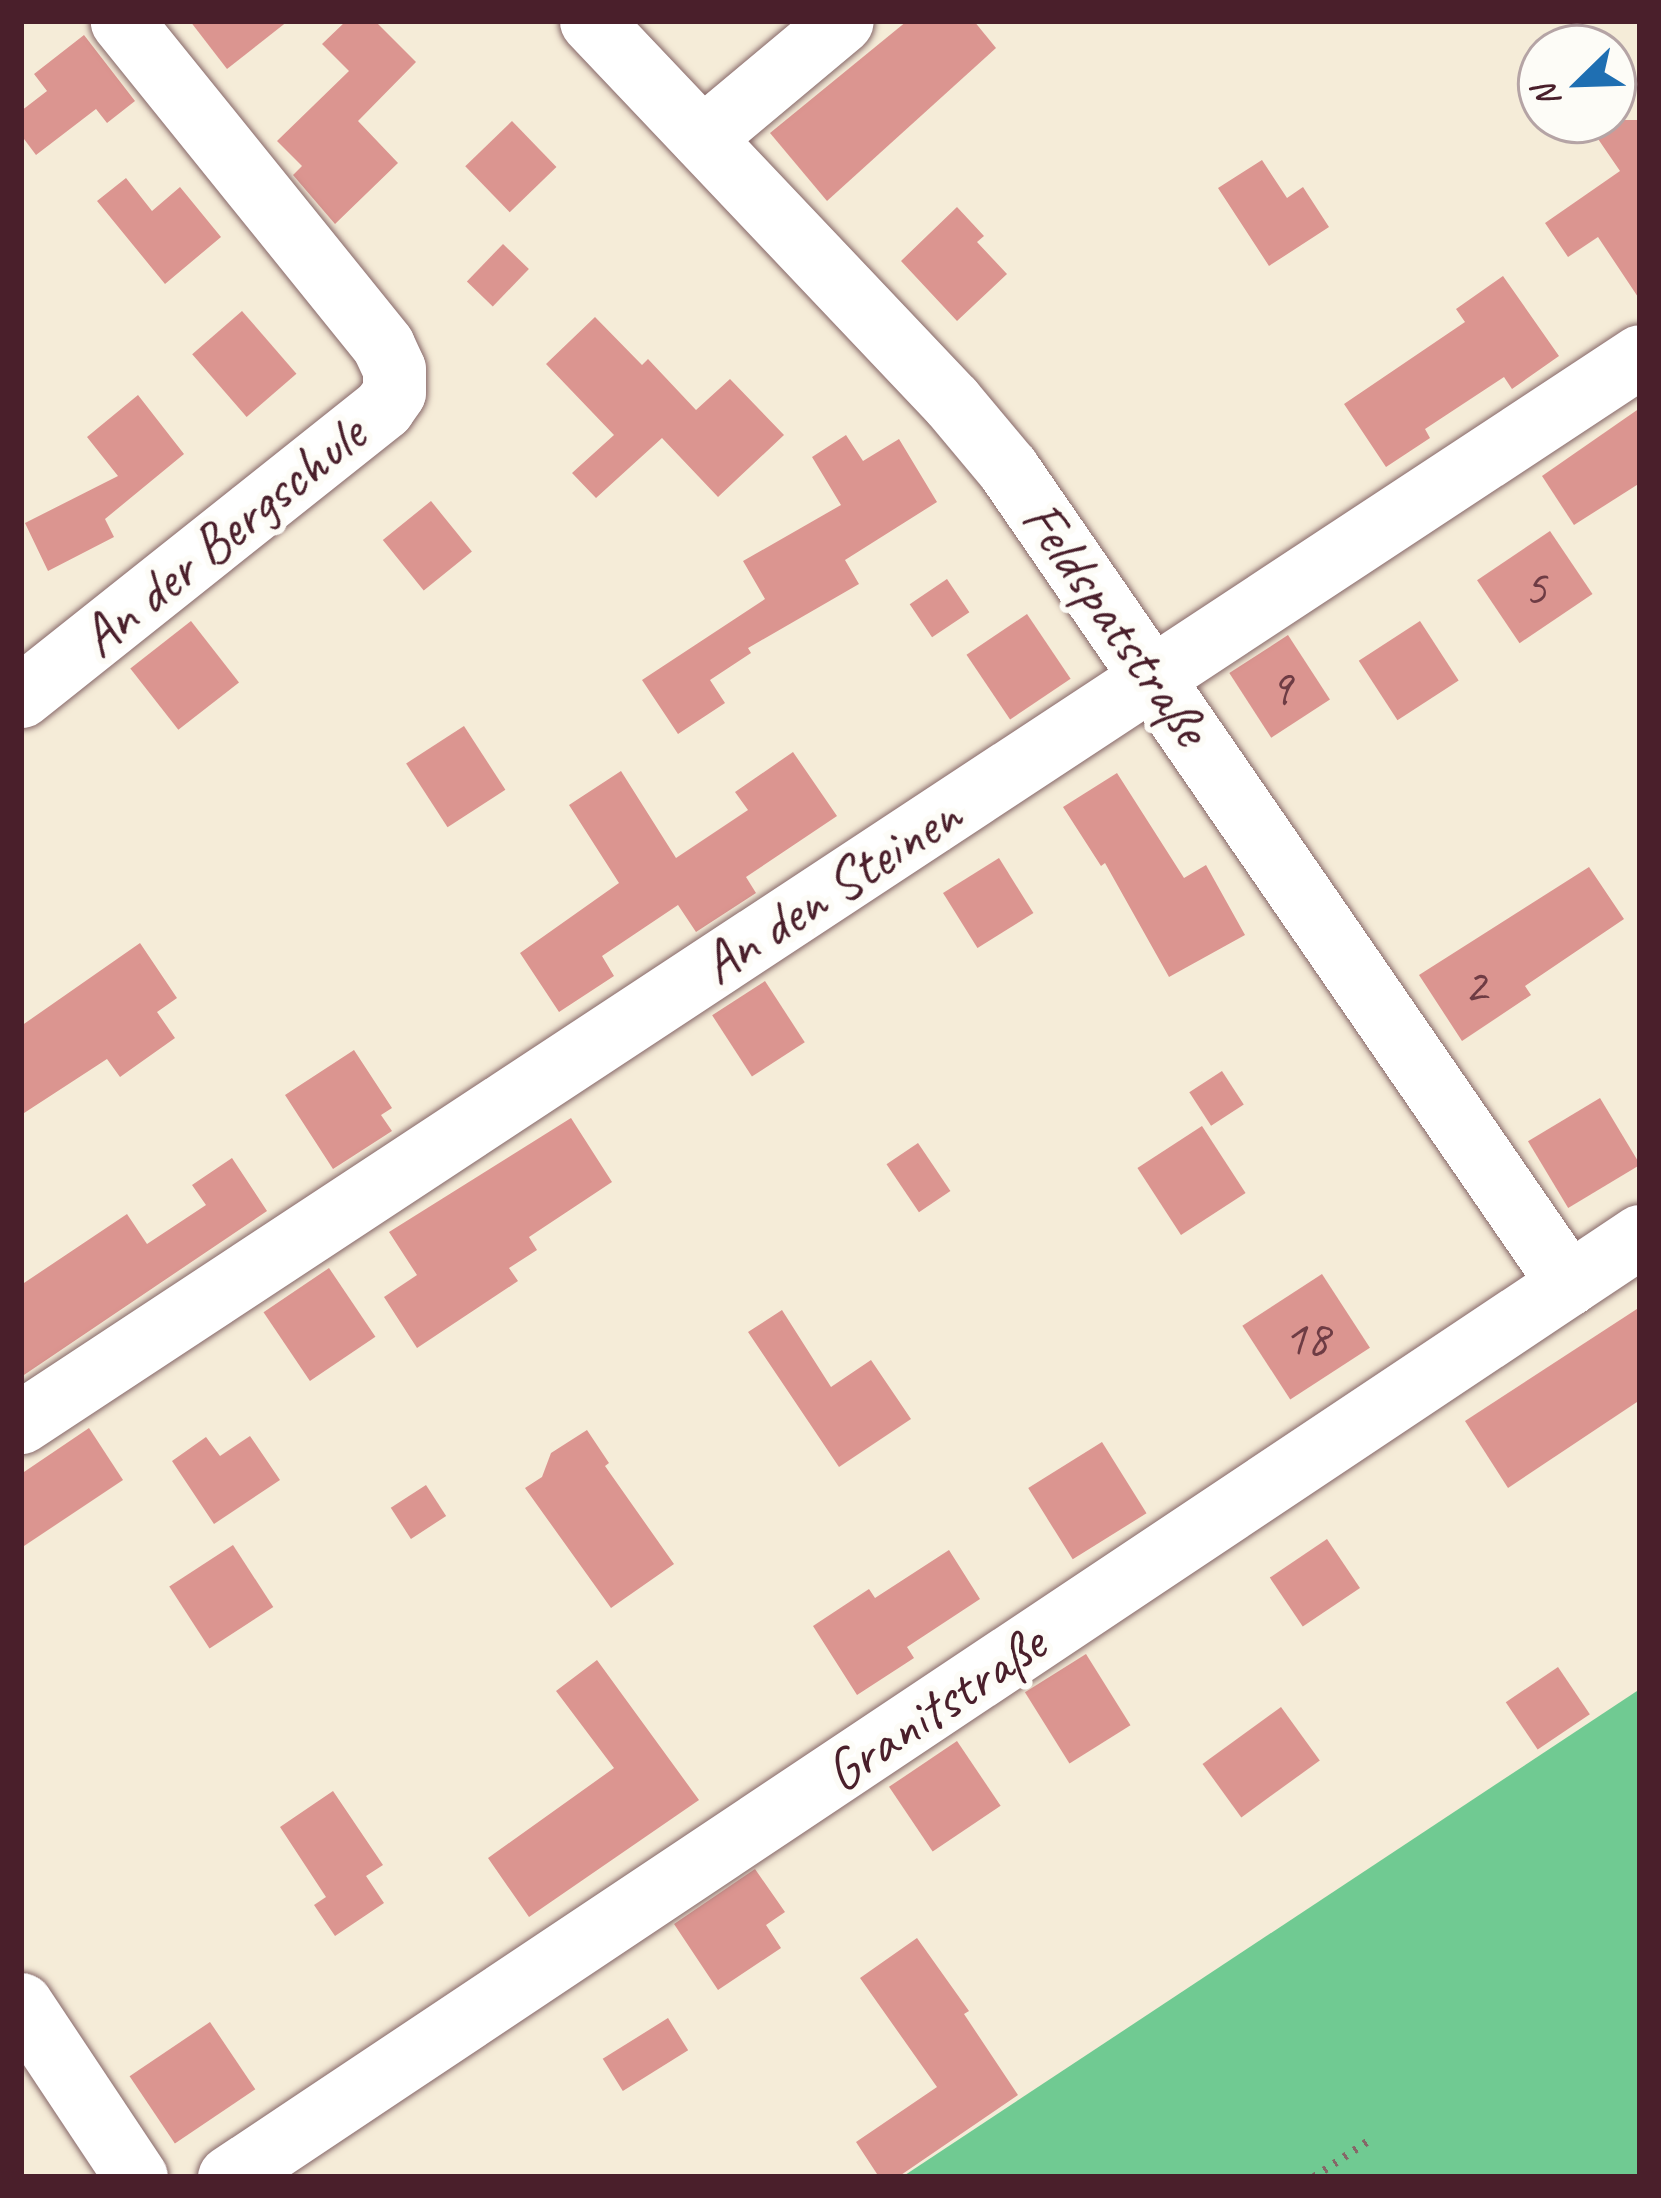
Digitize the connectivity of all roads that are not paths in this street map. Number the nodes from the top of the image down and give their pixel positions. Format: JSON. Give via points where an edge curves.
{"nodes":[{"id":1,"x":122,"y":21,"type":"edge"},
{"id":2,"x":591,"y":21,"type":"edge"},
{"id":3,"x":842,"y":21,"type":"edge"},
{"id":4,"x":702,"y":138,"type":"junction"},
{"id":5,"x":1640,"y":356,"type":"edge"},
{"id":6,"x":1156,"y":678,"type":"junction"},
{"id":7,"x":21,"y":696,"type":"edge"},
{"id":8,"x":1640,"y":1237,"type":"edge"},
{"id":9,"x":1569,"y":1284,"type":"junction"},
{"id":10,"x":21,"y":1422,"type":"edge"},
{"id":11,"x":21,"y":2004,"type":"edge"},
{"id":12,"x":136,"y":2177,"type":"edge"},
{"id":13,"x":229,"y":2177,"type":"edge"}],
"edges":[{"from":1,"to":7,"type":"street","name":"An der Bergschule","via":[[383,345],[394,392]]},
{"from":2,"to":4,"type":"street","name":"Feldspatstraße"},
{"from":3,"to":4,"type":"street"},
{"from":4,"to":6,"type":"street","name":"Feldspatstraße","via":[[1008,469]]},
{"from":5,"to":6,"type":"street","name":"An den Steinen"},
{"from":6,"to":9,"type":"street","name":"Feldspatstraße"},
{"from":6,"to":10,"type":"street","name":"An den Steinen"},
{"from":8,"to":9,"type":"street","name":"Granitstraße"},
{"from":9,"to":13,"type":"street","name":"Granitstraße"},
{"from":11,"to":12,"type":"street"}]}
